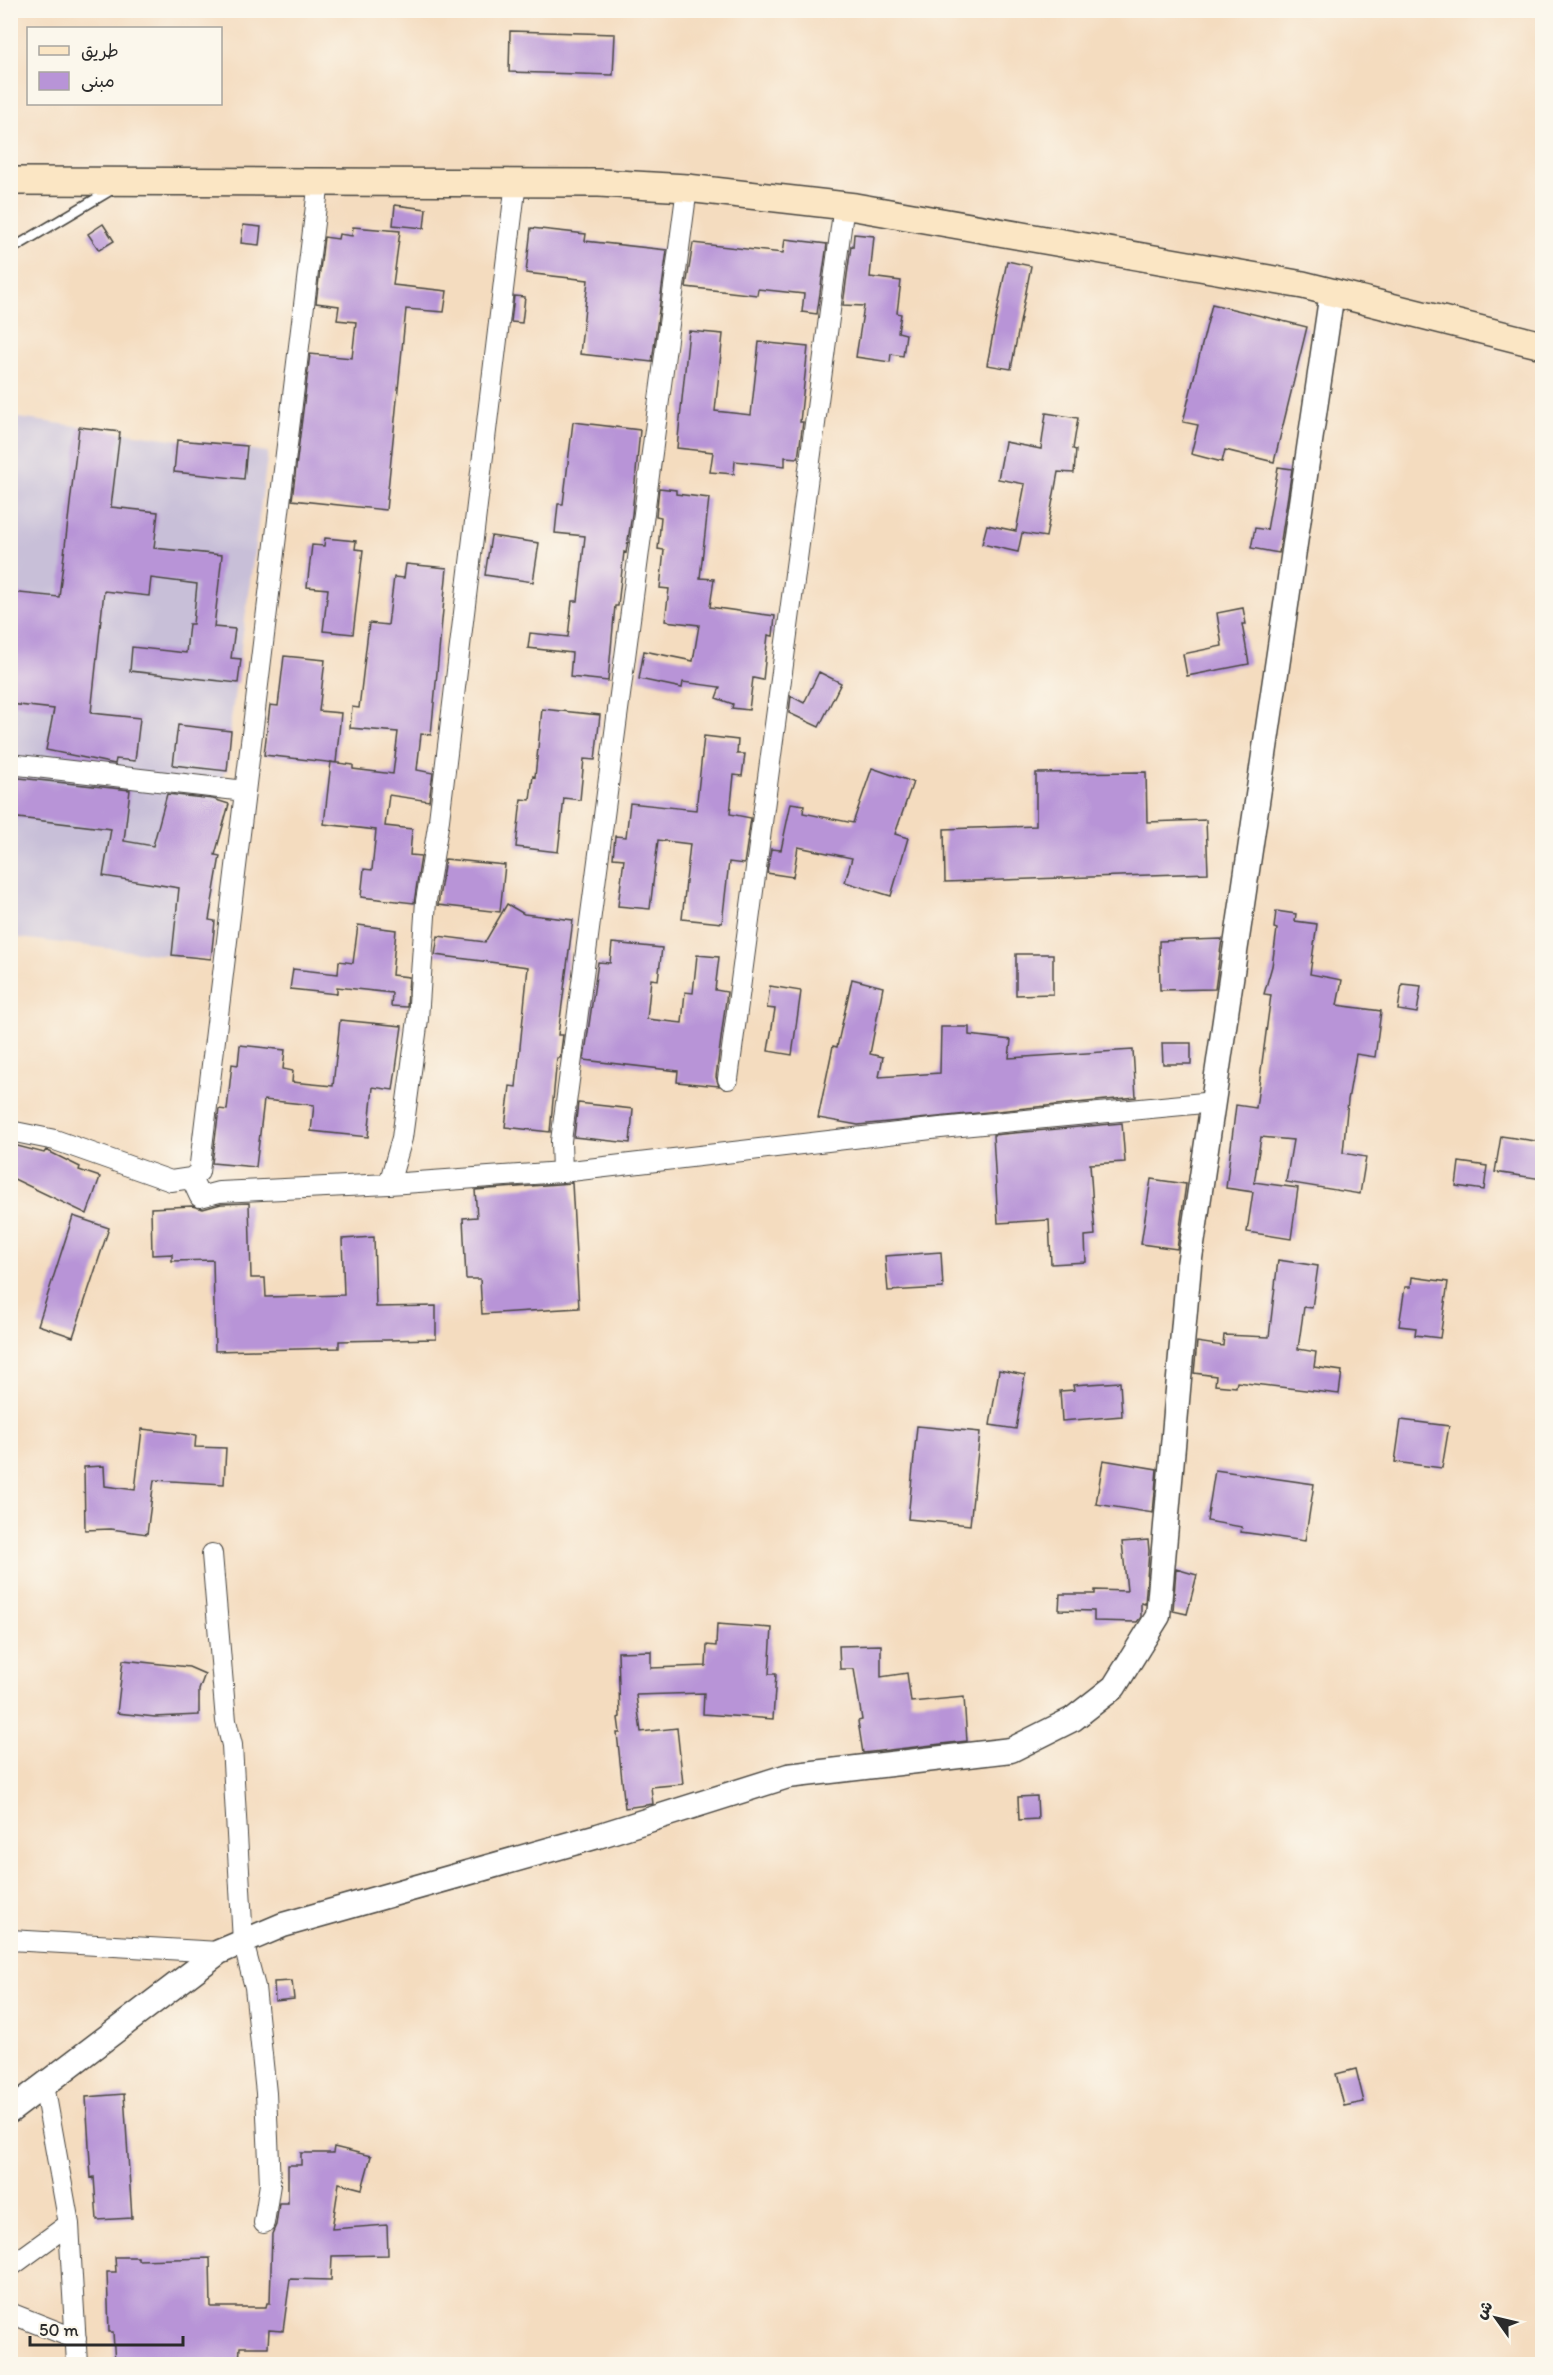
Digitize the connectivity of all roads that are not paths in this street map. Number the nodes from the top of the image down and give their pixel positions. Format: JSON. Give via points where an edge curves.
{"nodes":[{"id":1,"x":319,"y":180,"type":"junction"},
{"id":2,"x":10,"y":181,"type":"edge"},
{"id":3,"x":126,"y":181,"type":"junction"},
{"id":4,"x":516,"y":182,"type":"junction"},
{"id":5,"x":687,"y":188,"type":"junction"},
{"id":6,"x":844,"y":205,"type":"junction"},
{"id":7,"x":10,"y":250,"type":"edge"},
{"id":8,"x":1332,"y":292,"type":"junction"},
{"id":9,"x":1542,"y":345,"type":"edge"},
{"id":10,"x":10,"y":764,"type":"edge"},
{"id":11,"x":245,"y":792,"type":"junction"},
{"id":12,"x":728,"y":1079,"type":"dead end"},
{"id":13,"x":1214,"y":1102,"type":"junction"},
{"id":14,"x":10,"y":1131,"type":"edge"},
{"id":15,"x":562,"y":1172,"type":"junction"},
{"id":16,"x":190,"y":1178,"type":"junction"},
{"id":17,"x":389,"y":1184,"type":"junction"},
{"id":18,"x":213,"y":1554,"type":"dead end"},
{"id":19,"x":10,"y":1940,"type":"edge"},
{"id":20,"x":243,"y":1942,"type":"junction"},
{"id":21,"x":219,"y":1953,"type":"junction"},
{"id":22,"x":44,"y":2085,"type":"junction"},
{"id":23,"x":10,"y":2111,"type":"edge"},
{"id":24,"x":264,"y":2223,"type":"dead end"},
{"id":25,"x":69,"y":2224,"type":"junction"},
{"id":26,"x":10,"y":2267,"type":"edge"},
{"id":27,"x":10,"y":2313,"type":"edge"},
{"id":28,"x":76,"y":2339,"type":"junction"},
{"id":29,"x":77,"y":2364,"type":"edge"}],
"edges":[{"from":1,"to":3,"type":"main road"},
{"from":1,"to":4,"type":"main road"},
{"from":1,"to":11,"type":"street"},
{"from":2,"to":3,"type":"main road"},
{"from":3,"to":7,"type":"lane"},
{"from":4,"to":5,"type":"main road"},
{"from":4,"to":17,"type":"street","via":[[426,901],[418,1019],[402,1138]]},
{"from":5,"to":6,"type":"main road"},
{"from":5,"to":15,"type":"street","via":[[561,1141]]},
{"from":6,"to":8,"type":"main road"},
{"from":6,"to":12,"type":"street"},
{"from":8,"to":9,"type":"main road"},
{"from":8,"to":13,"type":"street"},
{"from":10,"to":11,"type":"street"},
{"from":11,"to":16,"type":"street","via":[[199,1172]]},
{"from":13,"to":15,"type":"street","via":[[940,1128]]},
{"from":13,"to":20,"type":"street","via":[[1189,1265],[1158,1616],[1114,1687],[1073,1719],[1011,1750],[788,1776],[598,1836],[283,1924]]},
{"from":14,"to":16,"type":"street","via":[[55,1140],[171,1181]]},
{"from":15,"to":17,"type":"street"},
{"from":16,"to":17,"type":"street","via":[[200,1197],[219,1192]]},
{"from":18,"to":20,"type":"street","via":[[226,1721],[232,1745]]},
{"from":19,"to":21,"type":"street"},
{"from":20,"to":21,"type":"street"},
{"from":20,"to":24,"type":"street","via":[[255,1987],[266,2093],[270,2184]]},
{"from":21,"to":22,"type":"street"},
{"from":22,"to":23,"type":"street"},
{"from":22,"to":25,"type":"street"},
{"from":25,"to":26,"type":"street"},
{"from":25,"to":28,"type":"street"},
{"from":27,"to":28,"type":"street"},
{"from":28,"to":29,"type":"street"}]}
